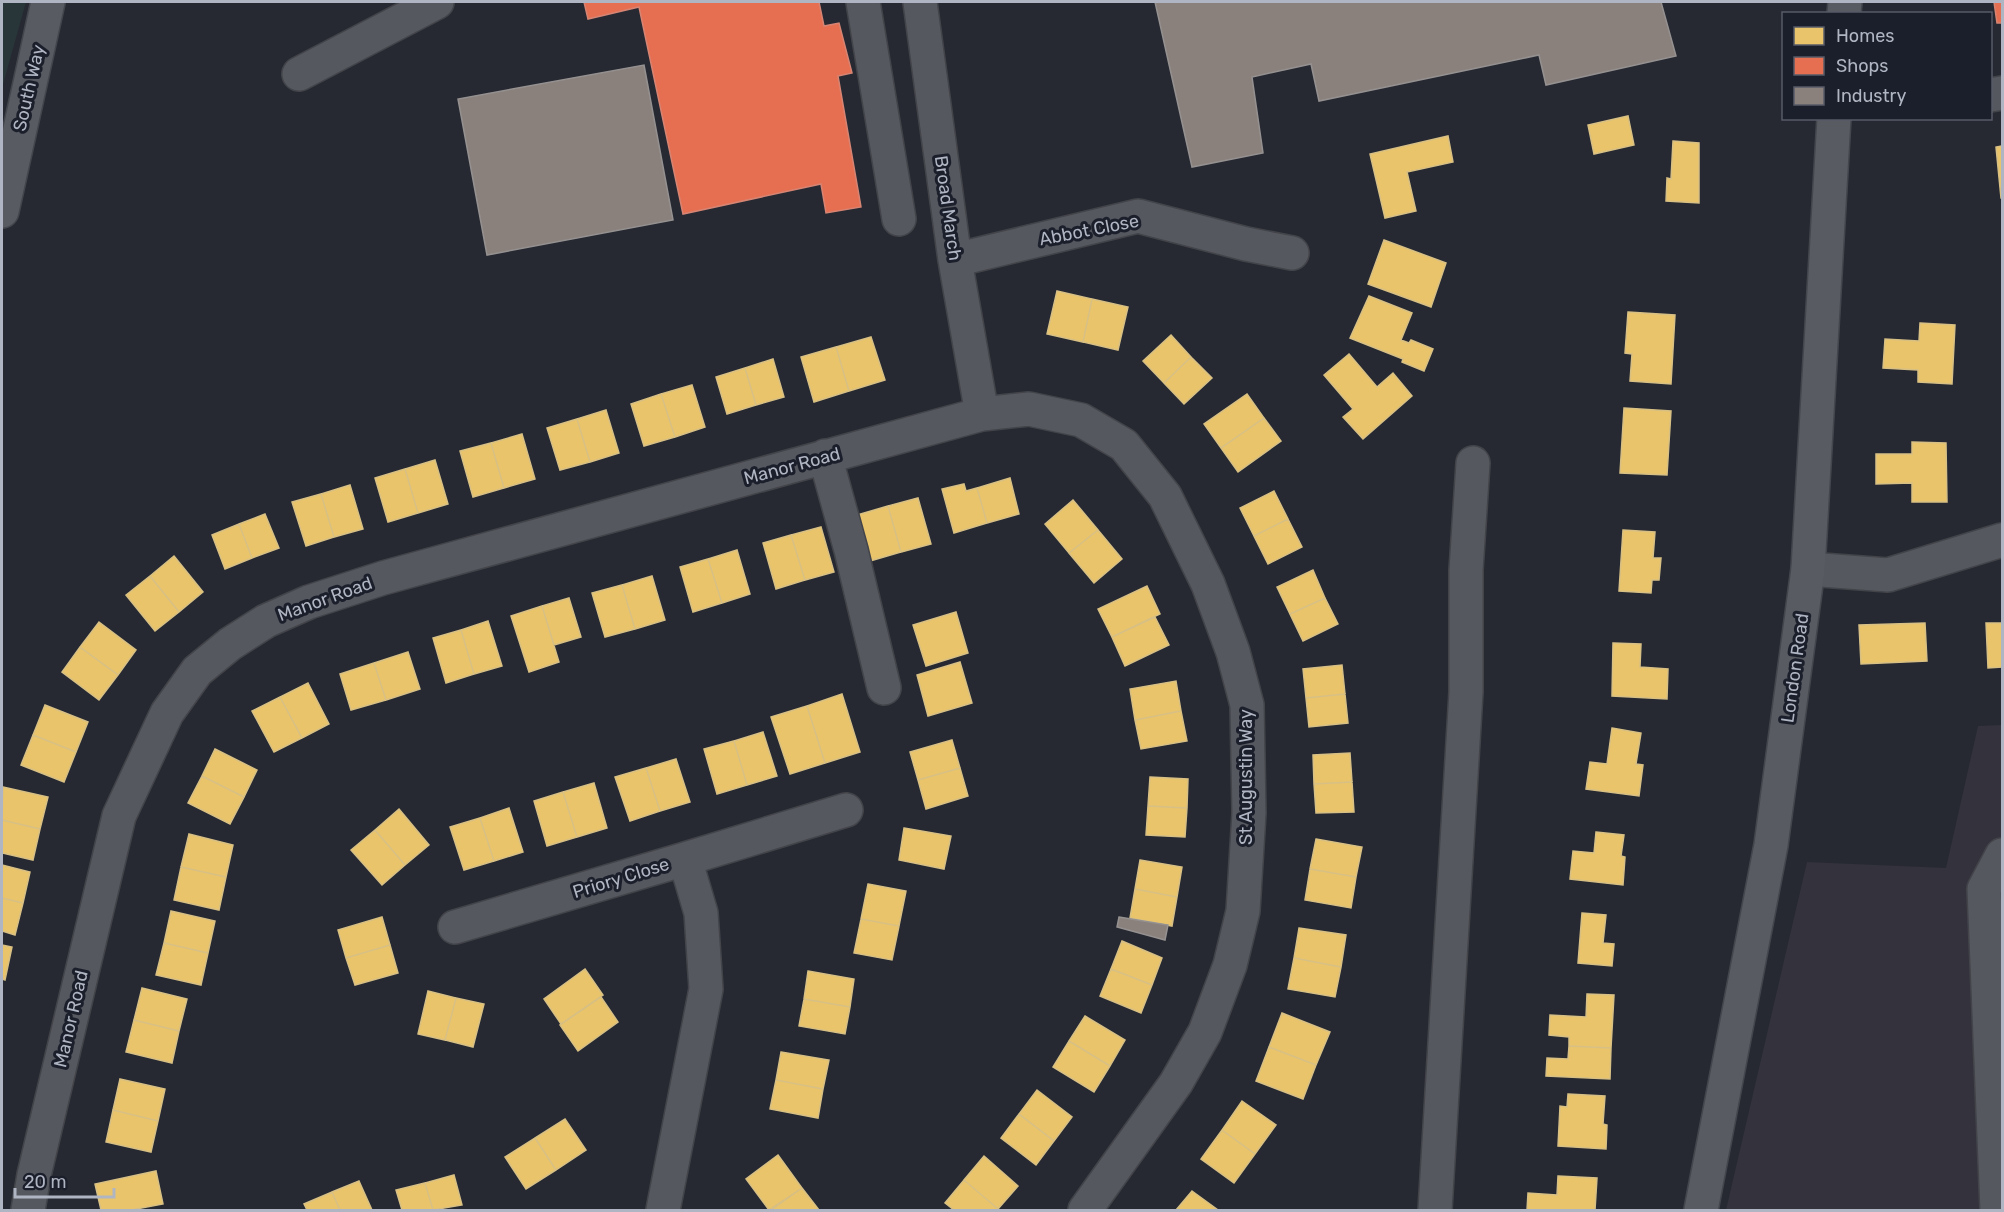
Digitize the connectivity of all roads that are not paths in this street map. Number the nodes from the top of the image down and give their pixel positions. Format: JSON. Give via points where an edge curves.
{"nodes":[{"id":1,"x":48,"y":2,"type":"edge"},
{"id":2,"x":436,"y":2,"type":"edge"},
{"id":3,"x":863,"y":2,"type":"edge"},
{"id":4,"x":920,"y":2,"type":"edge"},
{"id":5,"x":299,"y":74,"type":"dead end"},
{"id":6,"x":1834,"y":120,"type":"edge"},
{"id":7,"x":2,"y":211,"type":"edge"},
{"id":8,"x":899,"y":219,"type":"dead end"},
{"id":9,"x":1292,"y":253,"type":"dead end"},
{"id":10,"x":955,"y":260,"type":"junction"},
{"id":11,"x":982,"y":414,"type":"junction"},
{"id":12,"x":825,"y":456,"type":"junction"},
{"id":13,"x":1473,"y":463,"type":"dead end"},
{"id":14,"x":2002,"y":540,"type":"edge"},
{"id":15,"x":1808,"y":569,"type":"junction"},
{"id":16,"x":884,"y":688,"type":"dead end"},
{"id":17,"x":846,"y":810,"type":"dead end"},
{"id":18,"x":2002,"y":855,"type":"edge"},
{"id":19,"x":684,"y":859,"type":"junction"},
{"id":20,"x":455,"y":927,"type":"dead end"},
{"id":21,"x":28,"y":1210,"type":"edge"},
{"id":22,"x":663,"y":1210,"type":"edge"},
{"id":23,"x":1086,"y":1210,"type":"edge"},
{"id":24,"x":1434,"y":1210,"type":"edge"},
{"id":25,"x":1701,"y":1210,"type":"edge"},
{"id":26,"x":1997,"y":1210,"type":"edge"}],
"edges":[{"from":1,"to":7,"type":"main road","name":"South Way"},
{"from":2,"to":5,"type":"street"},
{"from":3,"to":8,"type":"street"},
{"from":4,"to":10,"type":"street","name":"Broad March"},
{"from":6,"to":15,"type":"main road","name":"London Road"},
{"from":9,"to":10,"type":"street","name":"Abbot Close","via":[[1138,216]]},
{"from":10,"to":11,"type":"street","name":"Broad March"},
{"from":11,"to":12,"type":"street","name":"Manor Road"},
{"from":11,"to":23,"type":"street","name":"St Augustin Way","via":[[1029,409],[1081,420],[1124,445],[1165,495],[1208,584],[1247,705],[1250,813],[1243,911],[1230,965],[1205,1032],[1176,1083]]},
{"from":12,"to":16,"type":"street"},
{"from":12,"to":21,"type":"street","name":"Manor Road","via":[[309,602],[266,621],[197,671],[167,713],[119,816]]},
{"from":13,"to":24,"type":"street","via":[[1466,570],[1466,692]]},
{"from":14,"to":15,"type":"street","via":[[1888,575]]},
{"from":15,"to":25,"type":"main road","name":"London Road","via":[[1771,845]]},
{"from":17,"to":19,"type":"street"},
{"from":18,"to":26,"type":"street","via":[[1984,890]]},
{"from":19,"to":20,"type":"street","name":"Priory Close"},
{"from":19,"to":22,"type":"street","name":"Priory Close","via":[[701,913],[705,989]]}]}
